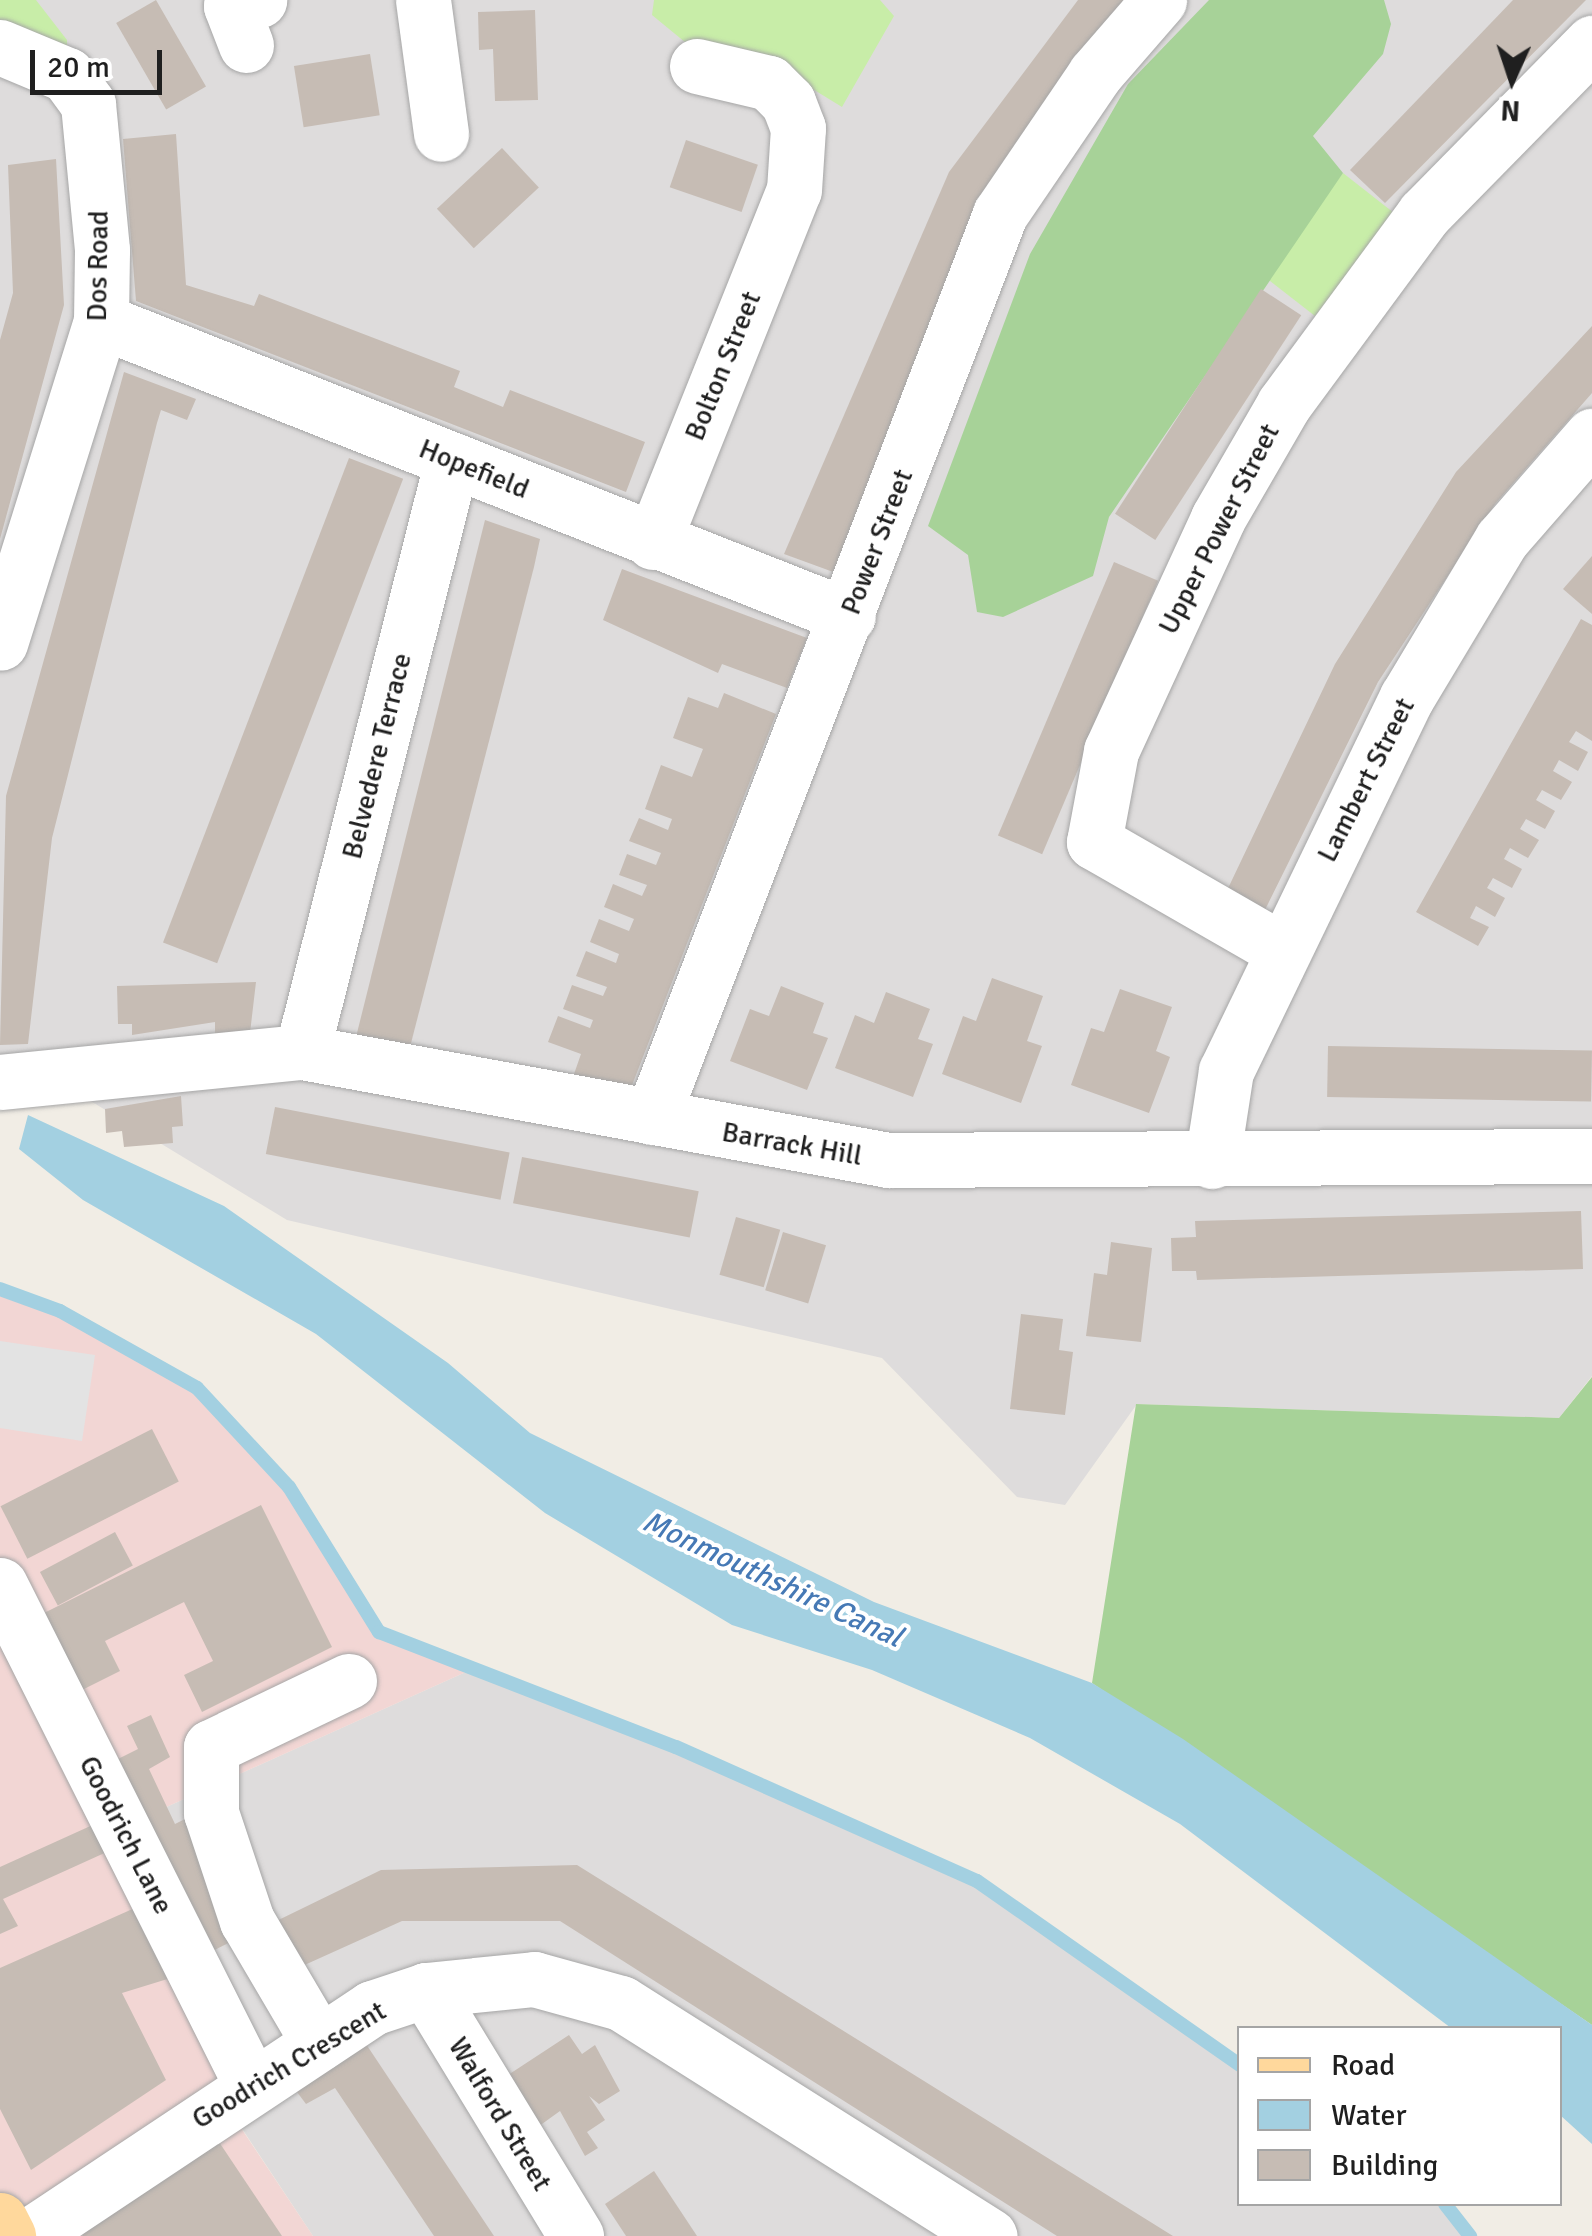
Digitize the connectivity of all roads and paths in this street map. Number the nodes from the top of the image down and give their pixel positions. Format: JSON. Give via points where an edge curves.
{"nodes":[{"id":1,"x":422,"y":0,"type":"edge"},
{"id":2,"x":1159,"y":0,"type":"edge"},
{"id":3,"x":1592,"y":42,"type":"edge"},
{"id":4,"x":0,"y":47,"type":"edge"},
{"id":5,"x":697,"y":66,"type":"dead end"},
{"id":6,"x":442,"y":134,"type":"dead end"},
{"id":7,"x":101,"y":320,"type":"junction"},
{"id":8,"x":1592,"y":436,"type":"edge"},
{"id":9,"x":452,"y":460,"type":"junction"},
{"id":10,"x":653,"y":542,"type":"junction"},
{"id":11,"x":848,"y":616,"type":"junction"},
{"id":12,"x":0,"y":642,"type":"edge"},
{"id":13,"x":1282,"y":950,"type":"junction"},
{"id":14,"x":302,"y":1052,"type":"junction"},
{"id":15,"x":0,"y":1082,"type":"edge"},
{"id":16,"x":652,"y":1116,"type":"junction"},
{"id":17,"x":1592,"y":1156,"type":"edge"},
{"id":18,"x":1212,"y":1160,"type":"junction"},
{"id":19,"x":0,"y":1584,"type":"edge"},
{"id":20,"x":349,"y":1681,"type":"dead end"},
{"id":21,"x":426,"y":1990,"type":"junction"},
{"id":22,"x":319,"y":2043,"type":"junction"},
{"id":23,"x":252,"y":2086,"type":"junction"},
{"id":24,"x":0,"y":2220,"type":"edge"},
{"id":25,"x":8,"y":2236,"type":"edge"},
{"id":26,"x":29,"y":2236,"type":"edge"},
{"id":27,"x":576,"y":2236,"type":"edge"},
{"id":28,"x":989,"y":2236,"type":"edge"}],
"edges":[{"from":1,"to":6,"type":"street"},
{"from":2,"to":11,"type":"street","name":"Power Street","via":[[1095,74],[1000,214]]},
{"from":3,"to":13,"type":"street","name":"Upper Power Street","via":[[1424,214],[1284,404],[1218,518],[1111,751],[1094,842]]},
{"from":4,"to":7,"type":"street","name":"Dos Road","via":[[67,75],[88,104],[98,154]]},
{"from":5,"to":10,"type":"street","name":"Bolton Street","via":[[770,83],[788,102],[798,128],[794,190]]},
{"from":7,"to":9,"type":"street","name":"Hopefield"},
{"from":7,"to":12,"type":"street","name":"Dos Road"},
{"from":8,"to":13,"type":"street","name":"Lambert Street","via":[[1486,565],[1407,697]]},
{"from":9,"to":10,"type":"street","name":"Hopefield"},
{"from":9,"to":14,"type":"street","name":"Belvedere Terrace"},
{"from":10,"to":11,"type":"street","name":"Hopefield"},
{"from":11,"to":16,"type":"street","name":"Power Street"},
{"from":13,"to":18,"type":"street","name":"Lambert Street","via":[[1226,1071]]},
{"from":14,"to":15,"type":"street","name":"Barrack Hill","via":[[76,1067]]},
{"from":14,"to":16,"type":"street","name":"Barrack Hill"},
{"from":16,"to":18,"type":"street","name":"Barrack Hill","via":[[888,1160]]},
{"from":17,"to":18,"type":"street","name":"Barrack Hill"},
{"from":19,"to":23,"type":"street","name":"Goodrich Lane"},
{"from":20,"to":22,"type":"street","via":[[211,1747],[211,1813],[247,1921]]},
{"from":21,"to":22,"type":"street","name":"Goodrich Crescent","via":[[372,2008]]},
{"from":21,"to":27,"type":"street","name":"Walford Street"},
{"from":21,"to":28,"type":"street","name":"Goodrich Crescent","via":[[534,1980],[621,2003]]},
{"from":22,"to":23,"type":"street","name":"Goodrich Crescent"},
{"from":23,"to":26,"type":"street","name":"Goodrich Crescent"},
{"from":24,"to":25,"type":"main road"}]}
